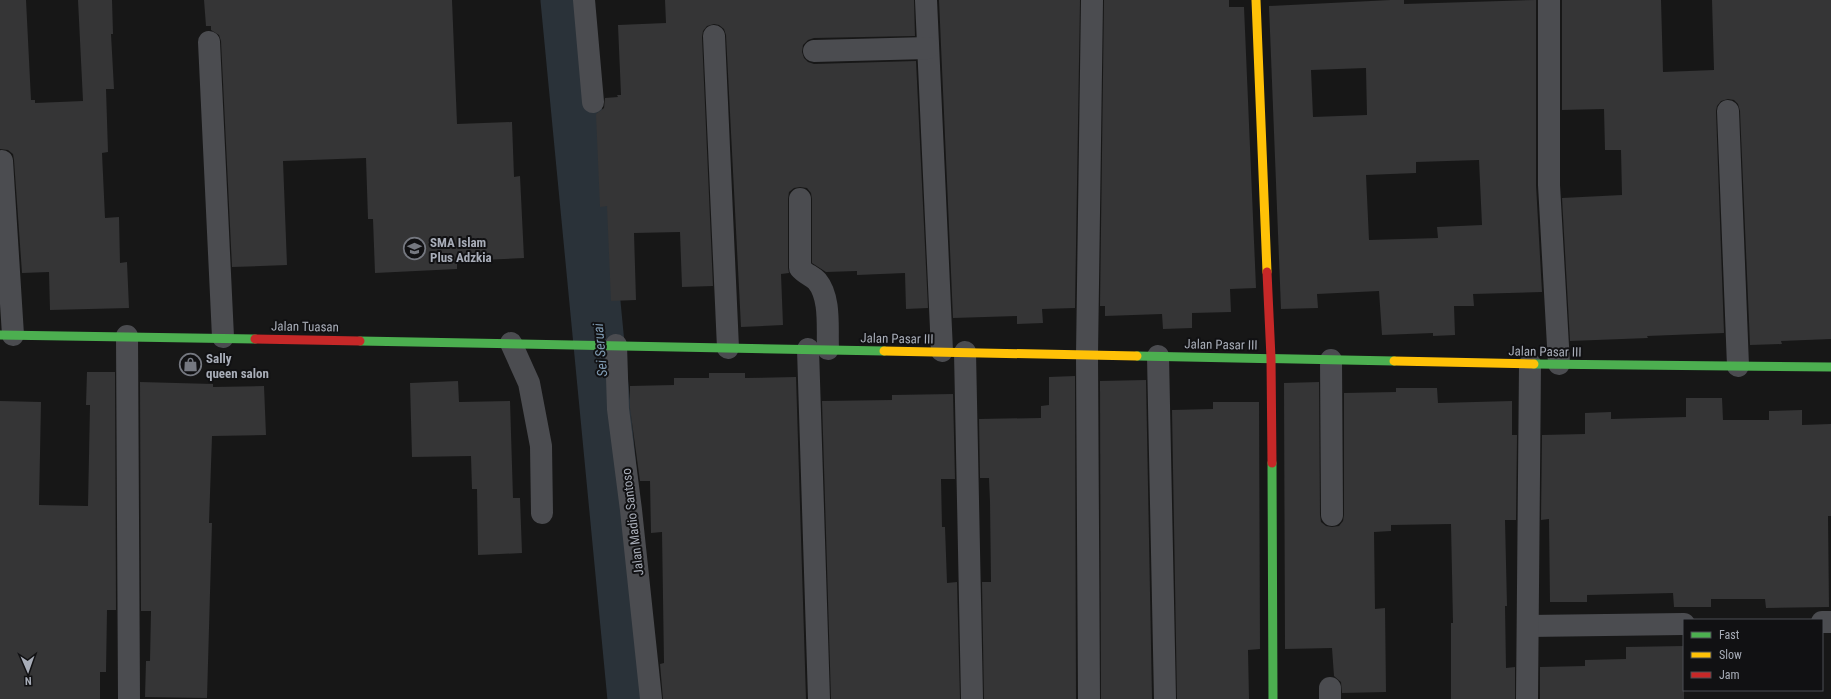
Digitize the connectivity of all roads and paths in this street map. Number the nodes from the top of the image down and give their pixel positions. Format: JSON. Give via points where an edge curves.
{"nodes":[{"id":1,"x":584,"y":0,"type":"edge"},
{"id":2,"x":926,"y":0,"type":"edge"},
{"id":3,"x":1092,"y":0,"type":"edge"},
{"id":4,"x":1256,"y":0,"type":"edge"},
{"id":5,"x":1549,"y":0,"type":"edge"},
{"id":6,"x":714,"y":36,"type":"dead end"},
{"id":7,"x":209,"y":42,"type":"dead end"},
{"id":8,"x":928,"y":48,"type":"junction"},
{"id":9,"x":814,"y":51,"type":"dead end"},
{"id":10,"x":593,"y":102,"type":"dead end"},
{"id":11,"x":1728,"y":111,"type":"dead end"},
{"id":12,"x":2,"y":161,"type":"dead end"},
{"id":13,"x":800,"y":199,"type":"dead end"},
{"id":14,"x":7,"y":335,"type":"edge"},
{"id":15,"x":127,"y":336,"type":"junction"},
{"id":16,"x":223,"y":337,"type":"junction"},
{"id":17,"x":511,"y":343,"type":"junction"},
{"id":18,"x":613,"y":345,"type":"junction"},
{"id":19,"x":728,"y":348,"type":"junction"},
{"id":20,"x":818,"y":349,"type":"junction"},
{"id":21,"x":942,"y":351,"type":"junction"},
{"id":22,"x":965,"y":352,"type":"junction"},
{"id":23,"x":1087,"y":355,"type":"junction"},
{"id":24,"x":1158,"y":356,"type":"junction"},
{"id":25,"x":1271,"y":358,"type":"junction"},
{"id":26,"x":1331,"y":360,"type":"junction"},
{"id":27,"x":1530,"y":364,"type":"junction"},
{"id":28,"x":1559,"y":364,"type":"junction"},
{"id":29,"x":1738,"y":366,"type":"junction"},
{"id":30,"x":1831,"y":367,"type":"edge"},
{"id":31,"x":542,"y":513,"type":"dead end"},
{"id":32,"x":1332,"y":515,"type":"dead end"},
{"id":33,"x":1683,"y":624,"type":"edge"},
{"id":34,"x":1528,"y":626,"type":"junction"},
{"id":35,"x":129,"y":699,"type":"edge"},
{"id":36,"x":651,"y":699,"type":"edge"},
{"id":37,"x":820,"y":699,"type":"edge"},
{"id":38,"x":972,"y":699,"type":"edge"},
{"id":39,"x":1089,"y":699,"type":"edge"},
{"id":40,"x":1165,"y":699,"type":"edge"},
{"id":41,"x":1273,"y":699,"type":"edge"},
{"id":42,"x":1526,"y":699,"type":"edge"}],
"edges":[{"from":1,"to":10,"type":"street"},
{"from":2,"to":8,"type":"street"},
{"from":3,"to":23,"type":"street"},
{"from":4,"to":25,"type":"street"},
{"from":5,"to":28,"type":"street","via":[[1549,185]]},
{"from":6,"to":19,"type":"street"},
{"from":7,"to":16,"type":"street"},
{"from":8,"to":9,"type":"street"},
{"from":8,"to":21,"type":"street"},
{"from":11,"to":29,"type":"street"},
{"from":12,"to":14,"type":"street"},
{"from":13,"to":20,"type":"street","via":[[800,268],[805,274],[816,279],[823,289],[826,302]]},
{"from":14,"to":15,"type":"street","name":"Jalan Tuasan"},
{"from":15,"to":16,"type":"street","name":"Jalan Tuasan"},
{"from":15,"to":35,"type":"street"},
{"from":16,"to":17,"type":"street","name":"Jalan Tuasan"},
{"from":17,"to":18,"type":"street","name":"Jalan Tuasan"},
{"from":17,"to":31,"type":"street","via":[[529,383],[542,446]]},
{"from":18,"to":19,"type":"street","name":"Jalan Pasar III"},
{"from":18,"to":36,"type":"street","name":"Jalan Madio Santoso"},
{"from":19,"to":20,"type":"street","name":"Jalan Pasar III"},
{"from":20,"to":21,"type":"street","name":"Jalan Pasar III"},
{"from":20,"to":37,"type":"street"},
{"from":21,"to":22,"type":"street","name":"Jalan Pasar III"},
{"from":22,"to":23,"type":"street","name":"Jalan Pasar III"},
{"from":22,"to":38,"type":"street"},
{"from":23,"to":24,"type":"street","name":"Jalan Pasar III"},
{"from":23,"to":39,"type":"street"},
{"from":24,"to":25,"type":"street","name":"Jalan Pasar III"},
{"from":24,"to":40,"type":"street"},
{"from":25,"to":26,"type":"street","name":"Jalan Pasar III"},
{"from":25,"to":41,"type":"street"},
{"from":26,"to":27,"type":"street","name":"Jalan Pasar III"},
{"from":26,"to":32,"type":"street"},
{"from":27,"to":28,"type":"street","name":"Jalan Pasar III"},
{"from":27,"to":34,"type":"street"},
{"from":28,"to":29,"type":"street","name":"Jalan Pasar III"},
{"from":29,"to":30,"type":"street","name":"Jalan Pasar III"},
{"from":33,"to":34,"type":"street"},
{"from":34,"to":42,"type":"street"}]}
